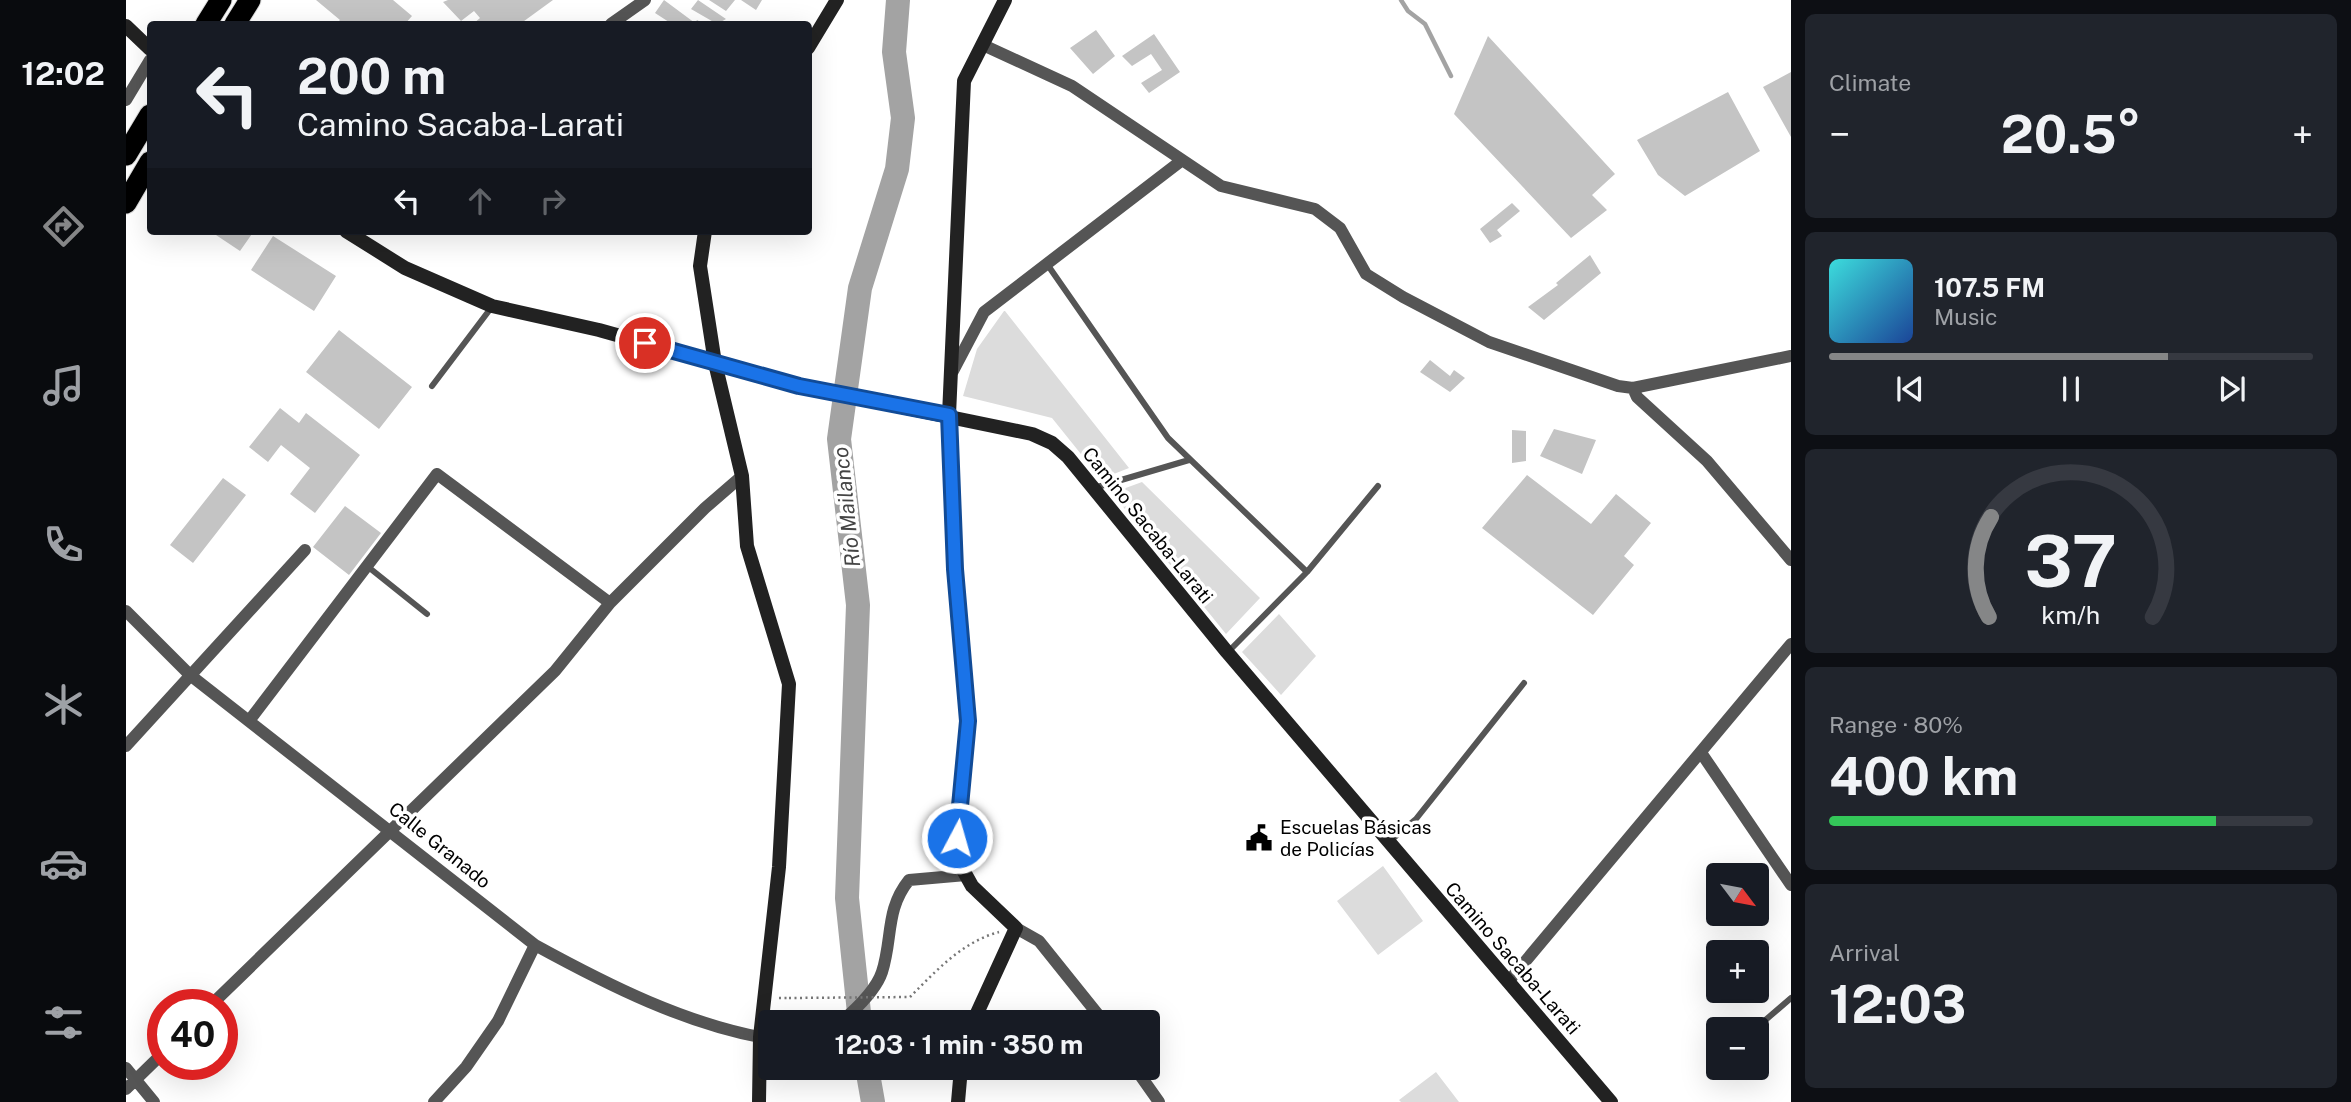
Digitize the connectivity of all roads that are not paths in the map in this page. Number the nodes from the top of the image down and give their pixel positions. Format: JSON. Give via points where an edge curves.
{"nodes":[{"id":1,"x":221,"y":0,"type":"edge"},
{"id":2,"x":250,"y":0,"type":"edge"},
{"id":3,"x":645,"y":0,"type":"edge"},
{"id":4,"x":1005,"y":0,"type":"edge"},
{"id":5,"x":834,"y":7,"type":"edge"},
{"id":6,"x":208,"y":21,"type":"edge"},
{"id":7,"x":237,"y":21,"type":"edge"},
{"id":8,"x":615,"y":21,"type":"edge"},
{"id":9,"x":126,"y":26,"type":"edge"},
{"id":10,"x":812,"y":42,"type":"edge"},
{"id":11,"x":147,"y":45,"type":"edge"},
{"id":12,"x":983,"y":45,"type":"junction"},
{"id":13,"x":147,"y":65,"type":"edge"},
{"id":14,"x":126,"y":100,"type":"edge"},
{"id":15,"x":147,"y":120,"type":"edge"},
{"id":16,"x":126,"y":155,"type":"edge"},
{"id":17,"x":1181,"y":161,"type":"junction"},
{"id":18,"x":147,"y":167,"type":"edge"},
{"id":19,"x":126,"y":203,"type":"edge"},
{"id":20,"x":352,"y":235,"type":"edge"},
{"id":21,"x":704,"y":235,"type":"edge"},
{"id":22,"x":1046,"y":264,"type":"junction"},
{"id":23,"x":492,"y":306,"type":"junction"},
{"id":24,"x":1791,"y":356,"type":"edge"},
{"id":25,"x":715,"y":363,"type":"junction"},
{"id":26,"x":953,"y":371,"type":"junction"},
{"id":27,"x":432,"y":386,"type":"dead end"},
{"id":28,"x":1633,"y":388,"type":"junction"},
{"id":29,"x":949,"y":415,"type":"junction"},
{"id":30,"x":1189,"y":460,"type":"junction"},
{"id":31,"x":741,"y":476,"type":"junction"},
{"id":32,"x":1378,"y":486,"type":"dead end"},
{"id":33,"x":1094,"y":488,"type":"junction"},
{"id":34,"x":304,"y":550,"type":"dead end"},
{"id":35,"x":1791,"y":560,"type":"edge"},
{"id":36,"x":367,"y":566,"type":"junction"},
{"id":37,"x":1307,"y":572,"type":"junction"},
{"id":38,"x":610,"y":603,"type":"junction"},
{"id":39,"x":126,"y":611,"type":"edge"},
{"id":40,"x":427,"y":614,"type":"dead end"},
{"id":41,"x":1791,"y":643,"type":"edge"},
{"id":42,"x":1227,"y":652,"type":"junction"},
{"id":43,"x":190,"y":675,"type":"junction"},
{"id":44,"x":1524,"y":683,"type":"dead end"},
{"id":45,"x":249,"y":721,"type":"junction"},
{"id":46,"x":126,"y":746,"type":"edge"},
{"id":47,"x":1702,"y":754,"type":"junction"},
{"id":48,"x":390,"y":829,"type":"junction"},
{"id":49,"x":1389,"y":842,"type":"junction"},
{"id":50,"x":966,"y":875,"type":"junction"},
{"id":51,"x":1791,"y":885,"type":"edge"},
{"id":52,"x":1016,"y":928,"type":"junction"},
{"id":53,"x":535,"y":945,"type":"junction"},
{"id":54,"x":1508,"y":982,"type":"junction"},
{"id":55,"x":227,"y":989,"type":"edge"},
{"id":56,"x":1791,"y":998,"type":"edge"},
{"id":57,"x":767,"y":1010,"type":"edge"},
{"id":58,"x":853,"y":1010,"type":"edge"},
{"id":59,"x":978,"y":1010,"type":"edge"},
{"id":60,"x":1094,"y":1010,"type":"edge"},
{"id":61,"x":1769,"y":1017,"type":"edge"},
{"id":62,"x":758,"y":1036,"type":"edge"},
{"id":63,"x":147,"y":1068,"type":"edge"},
{"id":64,"x":126,"y":1069,"type":"edge"},
{"id":65,"x":761,"y":1080,"type":"edge"},
{"id":66,"x":960,"y":1080,"type":"edge"},
{"id":67,"x":1143,"y":1080,"type":"edge"},
{"id":68,"x":131,"y":1084,"type":"edge"},
{"id":69,"x":154,"y":1102,"type":"edge"},
{"id":70,"x":435,"y":1102,"type":"edge"},
{"id":71,"x":759,"y":1102,"type":"edge"},
{"id":72,"x":958,"y":1102,"type":"edge"},
{"id":73,"x":1159,"y":1102,"type":"edge"},
{"id":74,"x":1611,"y":1102,"type":"edge"}],
"edges":[{"from":1,"to":6,"type":"highway"},
{"from":2,"to":7,"type":"highway"},
{"from":3,"to":8,"type":"street"},
{"from":4,"to":12,"type":"street"},
{"from":5,"to":10,"type":"street"},
{"from":9,"to":11,"type":"street"},
{"from":12,"to":17,"type":"street","via":[[1072,86]]},
{"from":12,"to":26,"type":"street","via":[[964,81]]},
{"from":13,"to":14,"type":"street"},
{"from":15,"to":16,"type":"highway"},
{"from":17,"to":22,"type":"street"},
{"from":17,"to":28,"type":"street","via":[[1221,186],[1315,209],[1340,228],[1366,274],[1489,342]]},
{"from":18,"to":19,"type":"highway"},
{"from":20,"to":23,"type":"street","name":"Camino Sacaba-Larati","via":[[405,268]]},
{"from":21,"to":25,"type":"street","via":[[700,266]]},
{"from":22,"to":26,"type":"street","via":[[984,312]]},
{"from":22,"to":30,"type":"lane","via":[[1168,438]]},
{"from":23,"to":25,"type":"street","name":"Camino Sacaba-Larati"},
{"from":23,"to":27,"type":"lane"},
{"from":24,"to":28,"type":"street"},
{"from":25,"to":29,"type":"street","name":"Camino Sacaba-Larati","via":[[799,386]]},
{"from":25,"to":31,"type":"street"},
{"from":26,"to":29,"type":"street"},
{"from":28,"to":35,"type":"street","via":[[1637,397],[1707,461]]},
{"from":29,"to":33,"type":"street","name":"Camino Sacaba-Larati","via":[[1052,443]]},
{"from":29,"to":50,"type":"street","via":[[955,569],[968,721],[957,838]]},
{"from":30,"to":33,"type":"lane"},
{"from":30,"to":37,"type":"lane"},
{"from":31,"to":38,"type":"street"},
{"from":31,"to":57,"type":"street","via":[[747,546],[789,684]]},
{"from":32,"to":37,"type":"lane"},
{"from":33,"to":42,"type":"street","name":"Camino Sacaba-Larati"},
{"from":34,"to":43,"type":"street"},
{"from":36,"to":38,"type":"street","via":[[437,474]]},
{"from":36,"to":40,"type":"lane"},
{"from":36,"to":45,"type":"street"},
{"from":37,"to":42,"type":"lane"},
{"from":38,"to":48,"type":"street","via":[[555,671]]},
{"from":39,"to":43,"type":"street","name":"Calle Granado"},
{"from":41,"to":47,"type":"street"},
{"from":42,"to":49,"type":"street","name":"Camino Sacaba-Larati"},
{"from":43,"to":45,"type":"street","name":"Calle Granado"},
{"from":43,"to":46,"type":"street"},
{"from":44,"to":49,"type":"lane","via":[[1416,819]]},
{"from":45,"to":48,"type":"street","name":"Calle Granado"},
{"from":47,"to":51,"type":"street"},
{"from":47,"to":54,"type":"street"},
{"from":48,"to":53,"type":"street","name":"Calle Granado"},
{"from":48,"to":55,"type":"street"},
{"from":49,"to":54,"type":"street","name":"Camino Sacaba-Larati"},
{"from":50,"to":52,"type":"street"},
{"from":50,"to":58,"type":"street","via":[[909,880],[897,895],[881,974]]},
{"from":52,"to":59,"type":"street"},
{"from":52,"to":60,"type":"street","via":[[1039,941]]},
{"from":53,"to":62,"type":"street","name":"Calle Granado","via":[[589,975],[701,1023]]},
{"from":53,"to":70,"type":"street","via":[[498,1021]]},
{"from":54,"to":74,"type":"street","name":"Camino Sacaba-Larati"},
{"from":56,"to":61,"type":"lane"},
{"from":63,"to":68,"type":"street"},
{"from":64,"to":68,"type":"street"},
{"from":65,"to":71,"type":"street"},
{"from":66,"to":72,"type":"street"},
{"from":67,"to":73,"type":"street"},
{"from":68,"to":69,"type":"street"}]}
